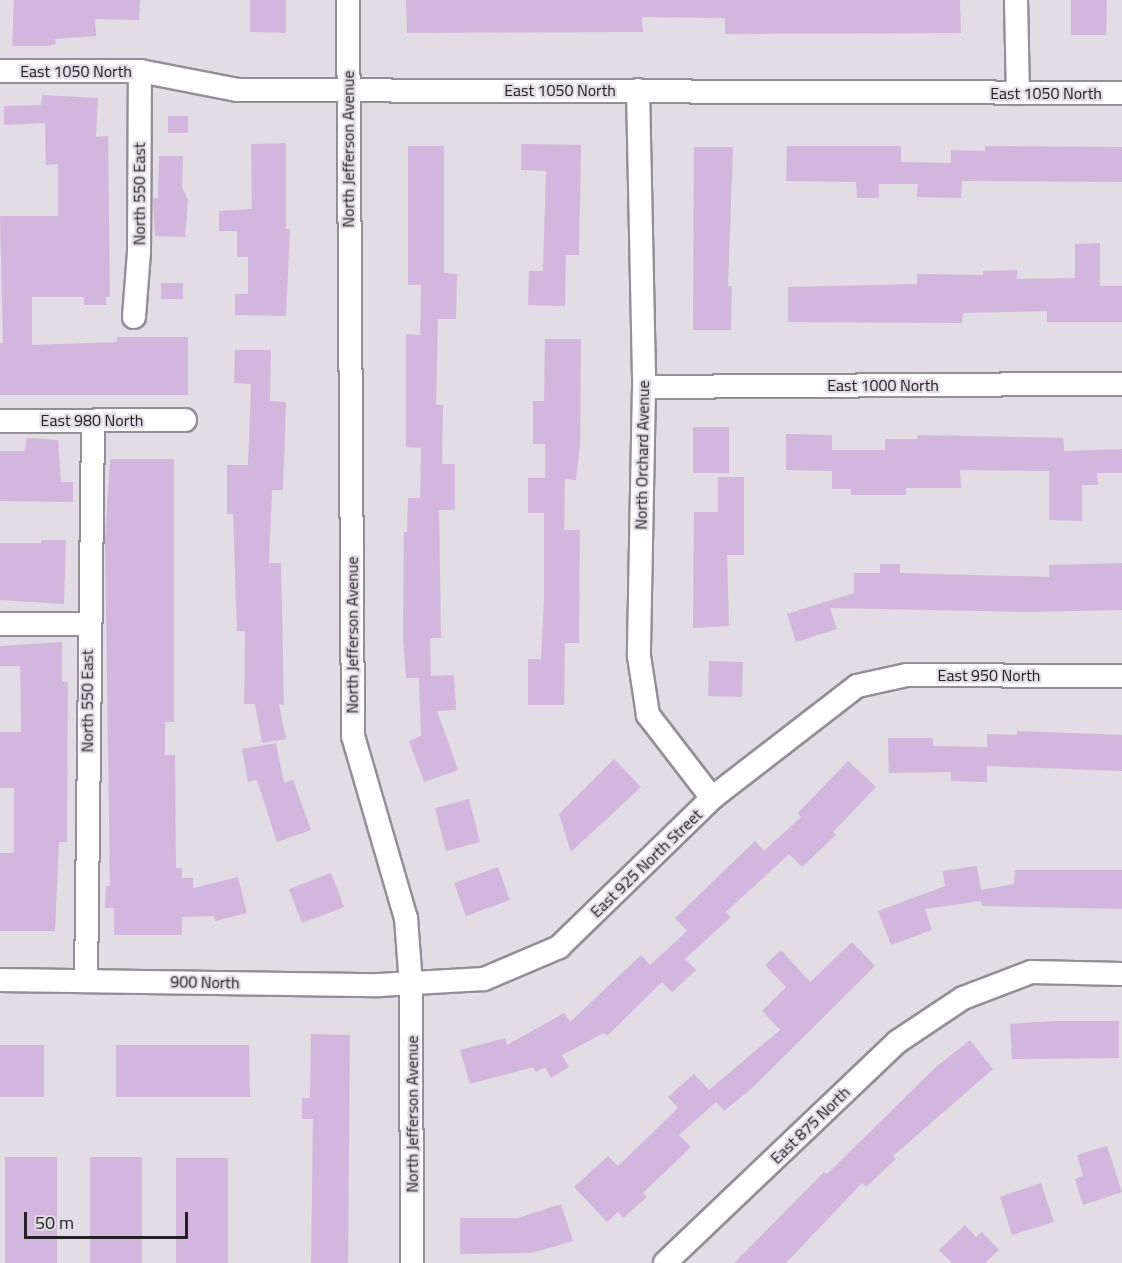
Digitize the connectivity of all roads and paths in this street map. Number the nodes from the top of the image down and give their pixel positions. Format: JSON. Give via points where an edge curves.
{"nodes":[{"id":1,"x":348,"y":0,"type":"edge"},
{"id":2,"x":1016,"y":0,"type":"edge"},
{"id":3,"x":0,"y":71,"type":"edge"},
{"id":4,"x":140,"y":71,"type":"junction"},
{"id":5,"x":347,"y":90,"type":"junction"},
{"id":6,"x":638,"y":90,"type":"junction"},
{"id":7,"x":1018,"y":93,"type":"junction"},
{"id":8,"x":1122,"y":93,"type":"edge"},
{"id":9,"x":134,"y":317,"type":"dead end"},
{"id":10,"x":1122,"y":384,"type":"edge"},
{"id":11,"x":644,"y":387,"type":"junction"},
{"id":12,"x":185,"y":420,"type":"dead end"},
{"id":13,"x":0,"y":421,"type":"edge"},
{"id":14,"x":93,"y":421,"type":"junction"},
{"id":15,"x":0,"y":624,"type":"edge"},
{"id":16,"x":88,"y":624,"type":"junction"},
{"id":17,"x":1122,"y":676,"type":"edge"},
{"id":18,"x":856,"y":686,"type":"joint"},
{"id":19,"x":712,"y":798,"type":"junction"},
{"id":20,"x":1122,"y":974,"type":"edge"},
{"id":21,"x":0,"y":980,"type":"edge"},
{"id":22,"x":86,"y":981,"type":"junction"},
{"id":23,"x":411,"y":984,"type":"junction"},
{"id":24,"x":412,"y":1263,"type":"edge"},
{"id":25,"x":665,"y":1263,"type":"edge"}],
"edges":[{"from":1,"to":5,"type":"street","name":"North Jefferson Avenue"},
{"from":2,"to":7,"type":"street"},
{"from":3,"to":4,"type":"street","name":"East 1050 North"},
{"from":4,"to":5,"type":"street","name":"East 1050 North","via":[[238,90]]},
{"from":4,"to":9,"type":"street","name":"North 550 East","via":[[139,252]]},
{"from":5,"to":6,"type":"street","name":"East 1050 North"},
{"from":5,"to":23,"type":"street","name":"North Jefferson Avenue","via":[[352,736],[406,918]]},
{"from":6,"to":7,"type":"street","name":"East 1050 North"},
{"from":6,"to":11,"type":"street","name":"North Orchard Avenue"},
{"from":7,"to":8,"type":"street","name":"East 1050 North"},
{"from":10,"to":11,"type":"street","name":"East 1000 North"},
{"from":11,"to":19,"type":"street","name":"North Orchard Avenue","via":[[639,656],[648,715]]},
{"from":12,"to":14,"type":"street","name":"East 980 North"},
{"from":13,"to":14,"type":"street","name":"East 980 North"},
{"from":14,"to":16,"type":"street","name":"North 550 East"},
{"from":15,"to":16,"type":"street"},
{"from":16,"to":22,"type":"street","name":"North 550 East"},
{"from":17,"to":18,"type":"street","name":"East 950 North","via":[[907,675]]},
{"from":18,"to":19,"type":"street","name":"East 925 North Street"},
{"from":19,"to":23,"type":"street","name":"East 925 North Street","via":[[559,947],[484,979]]},
{"from":20,"to":25,"type":"street","name":"East 875 North","via":[[1031,972],[963,998],[897,1042]]},
{"from":21,"to":22,"type":"street","name":"900 North"},
{"from":22,"to":23,"type":"street","name":"900 North"},
{"from":23,"to":24,"type":"street","name":"North Jefferson Avenue"}]}
